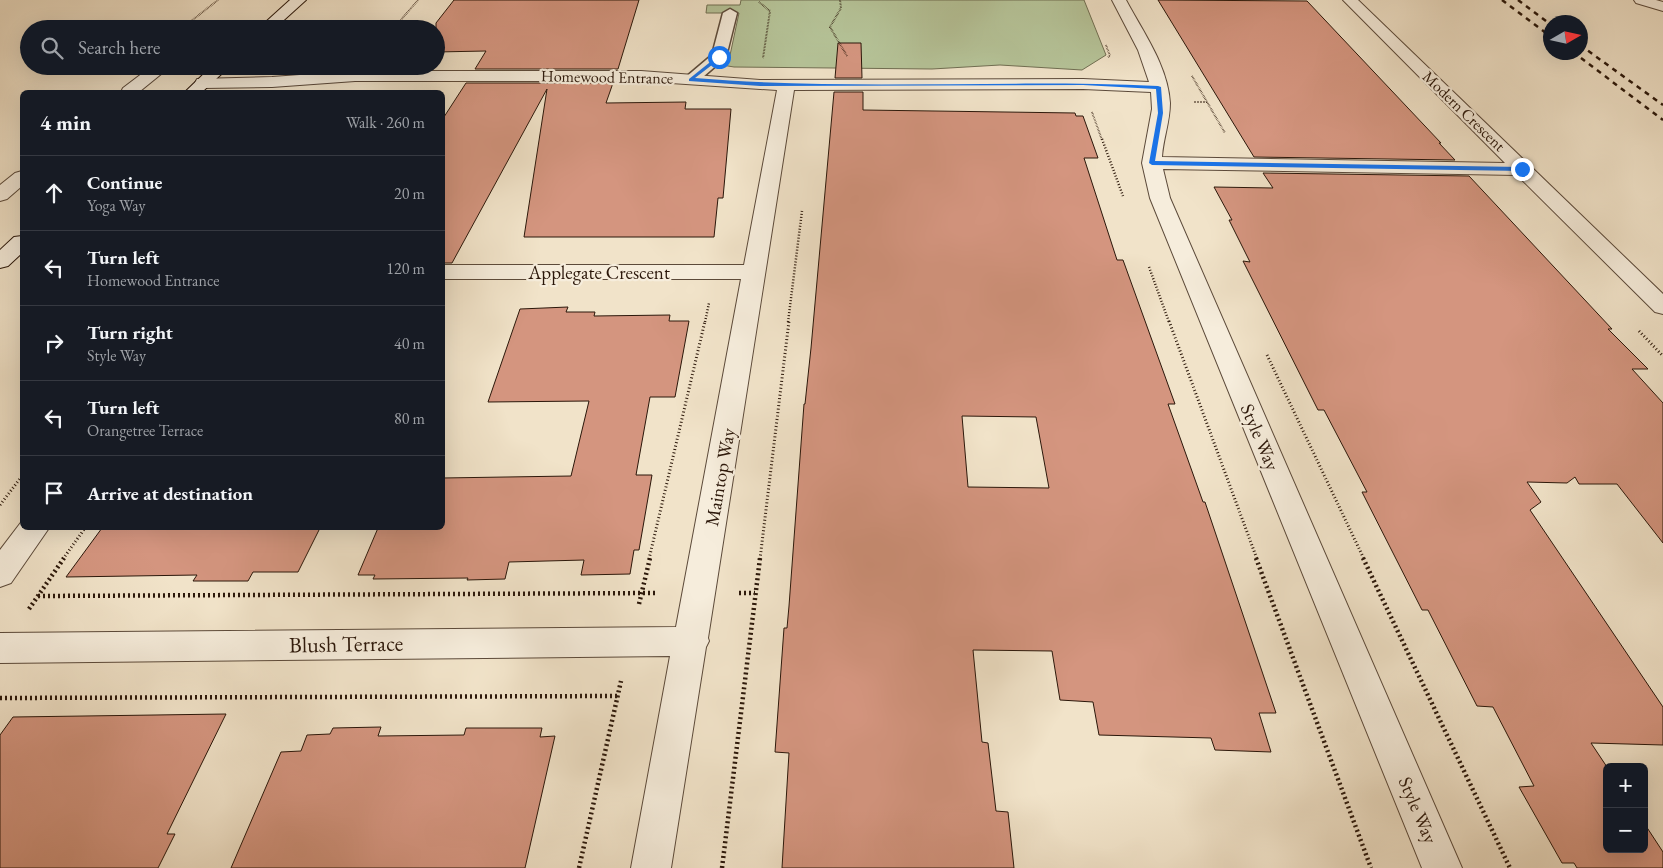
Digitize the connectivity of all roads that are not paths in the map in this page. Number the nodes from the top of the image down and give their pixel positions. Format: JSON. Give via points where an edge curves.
{"nodes":[{"id":1,"x":299,"y":0,"type":"edge"},
{"id":2,"x":1119,"y":0,"type":"edge"},
{"id":3,"x":1350,"y":0,"type":"edge"},
{"id":4,"x":1641,"y":0,"type":"edge"},
{"id":5,"x":731,"y":6,"type":"edge"},
{"id":6,"x":1663,"y":7,"type":"edge"},
{"id":7,"x":276,"y":20,"type":"edge"},
{"id":8,"x":151,"y":75,"type":"edge"},
{"id":9,"x":213,"y":75,"type":"edge"},
{"id":10,"x":343,"y":75,"type":"edge"},
{"id":11,"x":355,"y":76,"type":"junction"},
{"id":12,"x":691,"y":80,"type":"junction"},
{"id":13,"x":773,"y":85,"type":"junction"},
{"id":14,"x":1158,"y":87,"type":"junction"},
{"id":15,"x":198,"y":88,"type":"edge"},
{"id":16,"x":132,"y":90,"type":"edge"},
{"id":17,"x":1152,"y":163,"type":"junction"},
{"id":18,"x":1522,"y":169,"type":"junction"},
{"id":19,"x":20,"y":179,"type":"edge"},
{"id":20,"x":0,"y":195,"type":"edge"},
{"id":21,"x":20,"y":244,"type":"edge"},
{"id":22,"x":0,"y":261,"type":"edge"},
{"id":23,"x":445,"y":272,"type":"edge"},
{"id":24,"x":755,"y":272,"type":"junction"},
{"id":25,"x":1663,"y":307,"type":"edge"},
{"id":26,"x":33,"y":530,"type":"edge"},
{"id":27,"x":0,"y":574,"type":"edge"},
{"id":28,"x":692,"y":640,"type":"junction"},
{"id":29,"x":1,"y":648,"type":"edge"},
{"id":30,"x":652,"y":868,"type":"edge"},
{"id":31,"x":1442,"y":868,"type":"edge"}],
"edges":[{"from":1,"to":7,"type":"street"},
{"from":2,"to":14,"type":"street","name":"Style Way"},
{"from":3,"to":18,"type":"street","name":"Modern Crescent"},
{"from":4,"to":6,"type":"street"},
{"from":5,"to":12,"type":"lane","via":[[719,57]]},
{"from":8,"to":16,"type":"street"},
{"from":9,"to":15,"type":"street"},
{"from":10,"to":11,"type":"street","name":"Homewood Entrance"},
{"from":11,"to":12,"type":"street","name":"Homewood Entrance","via":[[641,76]]},
{"from":11,"to":15,"type":"street","name":"Homewood Entrance"},
{"from":12,"to":13,"type":"street","name":"Homewood Entrance"},
{"from":13,"to":14,"type":"street","name":"Homewood Entrance","via":[[1083,84]]},
{"from":13,"to":24,"type":"street","name":"Maintop Way"},
{"from":14,"to":17,"type":"street","name":"Style Way","via":[[1160,113]]},
{"from":17,"to":18,"type":"street"},
{"from":17,"to":31,"type":"street","name":"Style Way","via":[[1153,180],[1160,198]]},
{"from":18,"to":25,"type":"street","name":"Modern Crescent"},
{"from":19,"to":20,"type":"street"},
{"from":21,"to":22,"type":"street"},
{"from":23,"to":24,"type":"street","name":"Applegate Crescent"},
{"from":24,"to":28,"type":"street","name":"Maintop Way"},
{"from":26,"to":27,"type":"street"},
{"from":28,"to":29,"type":"street","name":"Blush Terrace"},
{"from":28,"to":30,"type":"street","name":"Maintop Way"}]}
